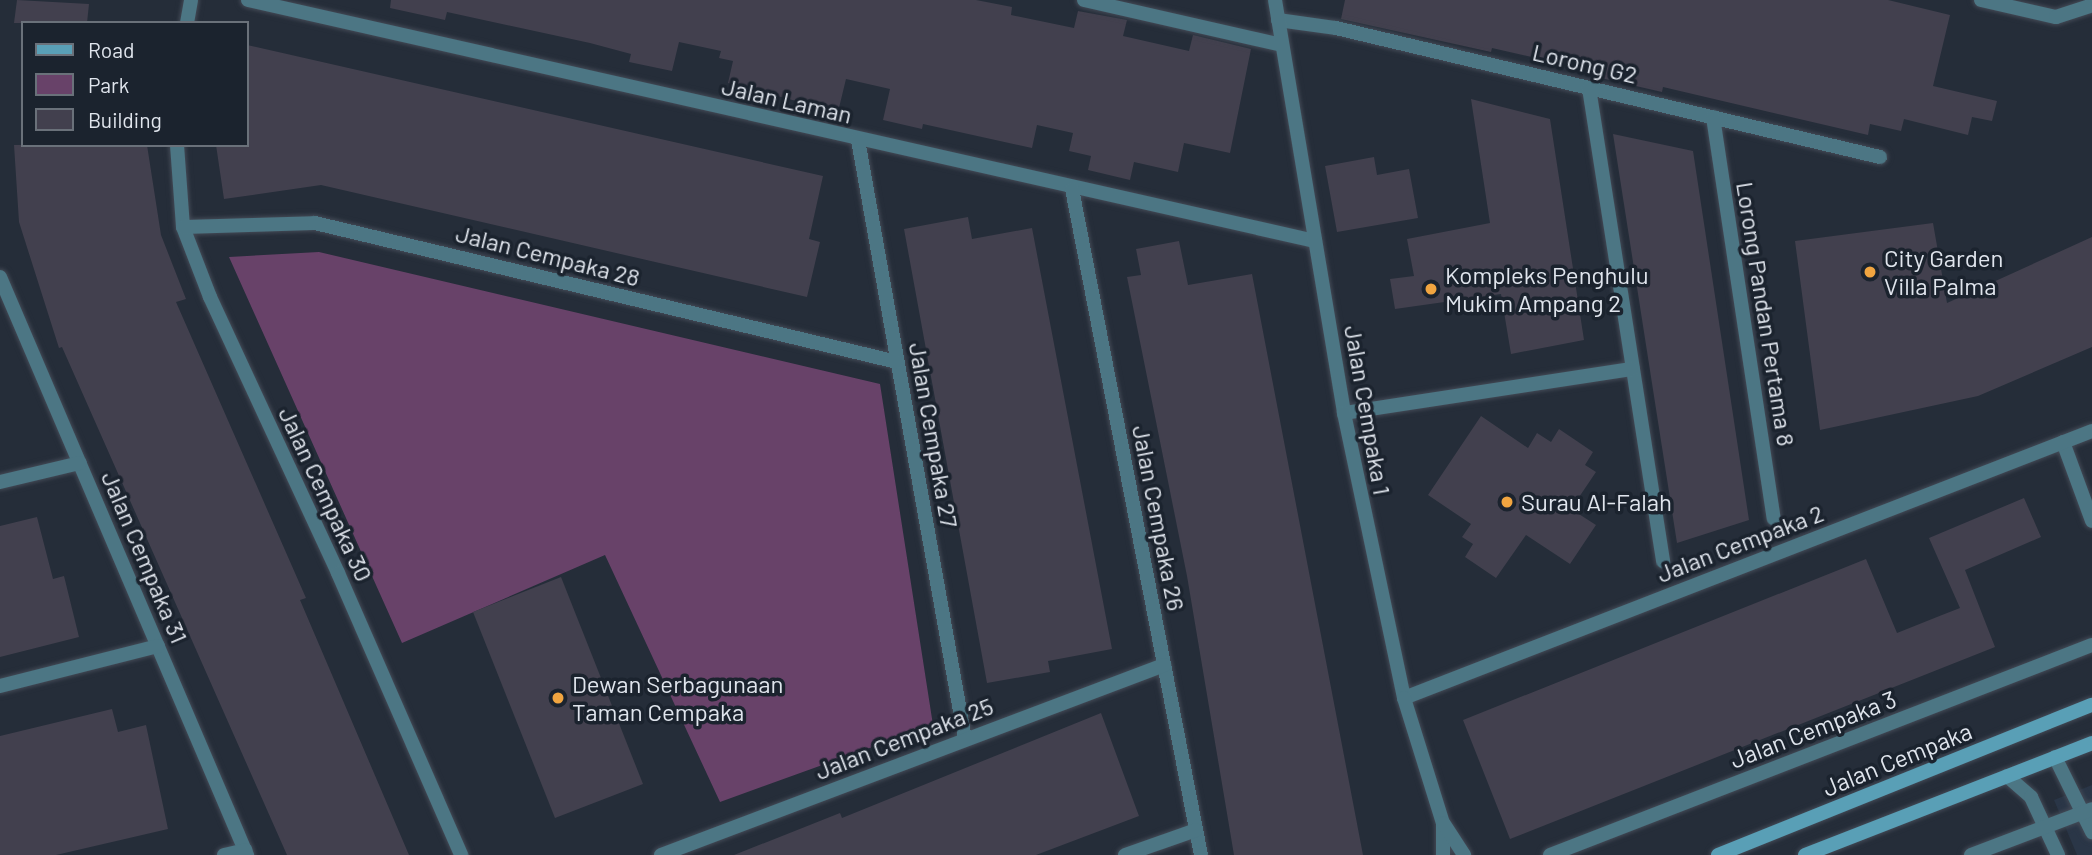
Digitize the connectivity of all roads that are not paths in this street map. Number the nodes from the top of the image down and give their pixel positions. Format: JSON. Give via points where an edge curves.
{"nodes":[{"id":1,"x":191,"y":0,"type":"edge"},
{"id":2,"x":248,"y":0,"type":"edge"},
{"id":3,"x":1084,"y":0,"type":"edge"},
{"id":4,"x":1275,"y":0,"type":"edge"},
{"id":5,"x":1981,"y":0,"type":"edge"},
{"id":6,"x":2092,"y":5,"type":"edge"},
{"id":7,"x":1278,"y":20,"type":"junction"},
{"id":8,"x":187,"y":21,"type":"edge"},
{"id":9,"x":1282,"y":45,"type":"junction"},
{"id":10,"x":1589,"y":88,"type":"junction"},
{"id":11,"x":1713,"y":117,"type":"junction"},
{"id":12,"x":858,"y":140,"type":"junction"},
{"id":13,"x":177,"y":147,"type":"edge"},
{"id":14,"x":1880,"y":157,"type":"dead end"},
{"id":15,"x":1072,"y":189,"type":"junction"},
{"id":16,"x":184,"y":227,"type":"junction"},
{"id":17,"x":1315,"y":241,"type":"junction"},
{"id":18,"x":0,"y":277,"type":"edge"},
{"id":19,"x":897,"y":362,"type":"junction"},
{"id":20,"x":1633,"y":369,"type":"junction"},
{"id":21,"x":1343,"y":413,"type":"junction"},
{"id":22,"x":2092,"y":431,"type":"edge"},
{"id":23,"x":2063,"y":442,"type":"junction"},
{"id":24,"x":80,"y":463,"type":"junction"},
{"id":25,"x":0,"y":482,"type":"edge"},
{"id":26,"x":1774,"y":518,"type":"dead end"},
{"id":27,"x":2092,"y":521,"type":"edge"},
{"id":28,"x":1663,"y":561,"type":"dead end"},
{"id":29,"x":2092,"y":645,"type":"edge"},
{"id":30,"x":158,"y":646,"type":"junction"},
{"id":31,"x":1164,"y":665,"type":"junction"},
{"id":32,"x":0,"y":686,"type":"edge"},
{"id":33,"x":1404,"y":698,"type":"junction"},
{"id":34,"x":2092,"y":705,"type":"edge"},
{"id":35,"x":965,"y":739,"type":"junction"},
{"id":36,"x":2092,"y":743,"type":"edge"},
{"id":37,"x":2055,"y":757,"type":"junction"},
{"id":38,"x":2007,"y":776,"type":"junction"},
{"id":39,"x":2088,"y":811,"type":"edge"},
{"id":40,"x":1443,"y":823,"type":"junction"},
{"id":41,"x":2046,"y":827,"type":"junction"},
{"id":42,"x":1196,"y":830,"type":"junction"},
{"id":43,"x":2092,"y":832,"type":"edge"},
{"id":44,"x":246,"y":853,"type":"edge"},
{"id":45,"x":224,"y":855,"type":"edge"},
{"id":46,"x":461,"y":855,"type":"edge"},
{"id":47,"x":661,"y":855,"type":"edge"},
{"id":48,"x":1125,"y":855,"type":"edge"},
{"id":49,"x":1201,"y":855,"type":"edge"},
{"id":50,"x":1443,"y":855,"type":"edge"},
{"id":51,"x":1464,"y":855,"type":"edge"},
{"id":52,"x":1550,"y":855,"type":"edge"},
{"id":53,"x":1718,"y":855,"type":"edge"},
{"id":54,"x":1805,"y":855,"type":"edge"},
{"id":55,"x":1971,"y":855,"type":"edge"},
{"id":56,"x":2057,"y":855,"type":"edge"}],
"edges":[{"from":1,"to":8,"type":"street"},
{"from":2,"to":12,"type":"street","name":"Jalan Laman"},
{"from":3,"to":9,"type":"street"},
{"from":4,"to":7,"type":"street","name":"Jalan Cempaka 1"},
{"from":5,"to":6,"type":"street","via":[[2056,17]]},
{"from":7,"to":9,"type":"street","name":"Jalan Cempaka 1"},
{"from":7,"to":10,"type":"street","name":"Lorong G2","via":[[1336,28]]},
{"from":9,"to":17,"type":"street","name":"Jalan Cempaka 1"},
{"from":10,"to":11,"type":"street","name":"Lorong G2"},
{"from":10,"to":20,"type":"street"},
{"from":11,"to":14,"type":"street","name":"Lorong G2"},
{"from":11,"to":26,"type":"street","name":"Lorong Pandan Pertama 8"},
{"from":12,"to":15,"type":"street","name":"Jalan Laman"},
{"from":12,"to":19,"type":"street","name":"Jalan Cempaka 27"},
{"from":13,"to":16,"type":"street","name":"Jalan Cempaka 30"},
{"from":15,"to":17,"type":"street","name":"Jalan Laman"},
{"from":15,"to":31,"type":"street","name":"Jalan Cempaka 26"},
{"from":16,"to":19,"type":"street","name":"Jalan Cempaka 28","via":[[315,223]]},
{"from":16,"to":46,"type":"street","name":"Jalan Cempaka 30","via":[[210,297],[341,579]]},
{"from":17,"to":21,"type":"street","name":"Jalan Cempaka 1"},
{"from":18,"to":24,"type":"street","name":"Jalan Cempaka 31"},
{"from":19,"to":35,"type":"street","name":"Jalan Cempaka 27"},
{"from":20,"to":21,"type":"street"},
{"from":20,"to":28,"type":"street"},
{"from":21,"to":33,"type":"street","name":"Jalan Cempaka 1"},
{"from":22,"to":23,"type":"street","name":"Jalan Cempaka 2"},
{"from":23,"to":27,"type":"street"},
{"from":23,"to":33,"type":"street","name":"Jalan Cempaka 2"},
{"from":24,"to":25,"type":"street"},
{"from":24,"to":30,"type":"street","name":"Jalan Cempaka 31"},
{"from":29,"to":52,"type":"street","name":"Jalan Cempaka 3"},
{"from":30,"to":32,"type":"street"},
{"from":30,"to":44,"type":"street","name":"Jalan Cempaka 31"},
{"from":31,"to":35,"type":"street","name":"Jalan Cempaka 25"},
{"from":31,"to":42,"type":"street","name":"Jalan Cempaka 26"},
{"from":33,"to":40,"type":"street","name":"Jalan Cempaka 1"},
{"from":34,"to":53,"type":"main road","name":"Jalan Cempaka"},
{"from":35,"to":47,"type":"street","name":"Jalan Cempaka 25"},
{"from":36,"to":37,"type":"main road"},
{"from":37,"to":38,"type":"main road"},
{"from":37,"to":39,"type":"street"},
{"from":38,"to":41,"type":"street","via":[[2031,797]]},
{"from":38,"to":54,"type":"main road"},
{"from":39,"to":41,"type":"street"},
{"from":39,"to":43,"type":"street"},
{"from":40,"to":50,"type":"street","name":"Jalan Cempaka 1"},
{"from":40,"to":51,"type":"street","name":"Jalan Cempaka 1"},
{"from":41,"to":55,"type":"street"},
{"from":41,"to":56,"type":"street"},
{"from":42,"to":48,"type":"street"},
{"from":42,"to":49,"type":"street","name":"Jalan Cempaka 26"},
{"from":44,"to":45,"type":"street"}]}
